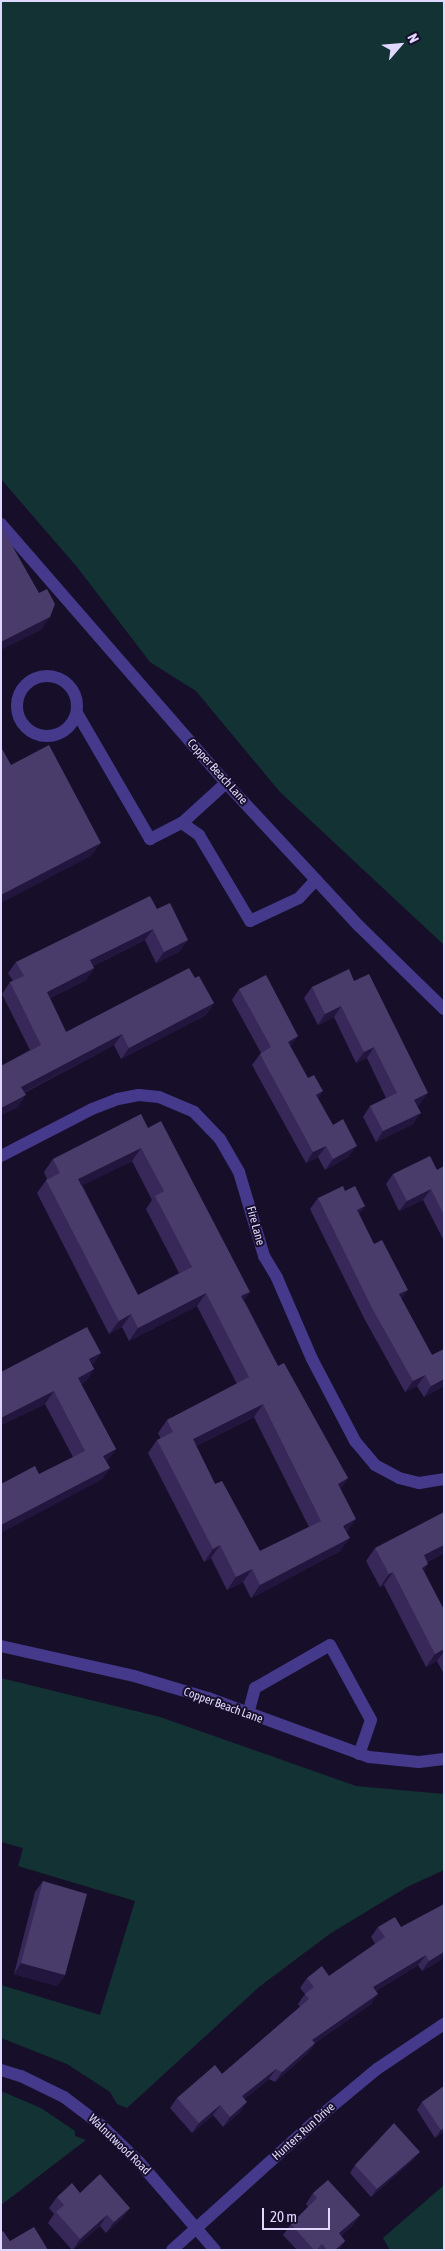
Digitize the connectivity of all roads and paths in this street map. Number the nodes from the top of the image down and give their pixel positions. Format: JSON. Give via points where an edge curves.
{"nodes":[{"id":1,"x":1,"y":524,"type":"edge"},
{"id":2,"x":77,"y":713,"type":"junction"},
{"id":3,"x":226,"y":783,"type":"junction"},
{"id":4,"x":182,"y":823,"type":"junction"},
{"id":5,"x":316,"y":880,"type":"junction"},
{"id":6,"x":444,"y":1009,"type":"edge"},
{"id":7,"x":1,"y":1156,"type":"edge"},
{"id":8,"x":444,"y":1479,"type":"edge"},
{"id":9,"x":1,"y":1646,"type":"edge"},
{"id":10,"x":248,"y":1714,"type":"junction"},
{"id":11,"x":359,"y":1754,"type":"junction"},
{"id":12,"x":444,"y":1758,"type":"edge"},
{"id":13,"x":444,"y":2024,"type":"edge"},
{"id":14,"x":1,"y":2070,"type":"edge"},
{"id":15,"x":196,"y":2229,"type":"junction"},
{"id":16,"x":172,"y":2250,"type":"edge"},
{"id":17,"x":214,"y":2250,"type":"edge"}],
"edges":[{"from":1,"to":3,"type":"street","name":"Copper Beach Lane"},
{"from":2,"to":2,"type":"street","via":[[75,694],[62,679],[53,676],[34,678],[26,684],[17,702],[24,725],[46,737],[66,730]]},
{"from":2,"to":4,"type":"street","via":[[150,840]]},
{"from":3,"to":4,"type":"street"},
{"from":3,"to":5,"type":"street","name":"Copper Beach Lane"},
{"from":4,"to":5,"type":"street","via":[[199,835],[250,921],[299,898]]},
{"from":5,"to":6,"type":"street","name":"Copper Beach Lane"},
{"from":7,"to":8,"type":"street","name":"Fire Lane","via":[[118,1099],[139,1095],[159,1097],[194,1112],[220,1139],[239,1172],[264,1256],[355,1441],[375,1464],[399,1478],[419,1483]]},
{"from":9,"to":10,"type":"street","name":"Copper Beach Lane","via":[[134,1676]]},
{"from":10,"to":11,"type":"street","name":"Copper Beach Lane"},
{"from":10,"to":11,"type":"street","via":[[254,1688],[330,1645],[371,1720]]},
{"from":11,"to":12,"type":"street","name":"Copper Beach Lane","via":[[419,1762]]},
{"from":13,"to":15,"type":"street","name":"Hunters Run Drive","via":[[377,2069]]},
{"from":14,"to":15,"type":"street","name":"Walnutwood Road","via":[[64,2097],[102,2126],[139,2162]]},
{"from":15,"to":16,"type":"street","name":"Hunters Run Drive"},
{"from":15,"to":17,"type":"street","name":"Walnutwood Road"}]}
